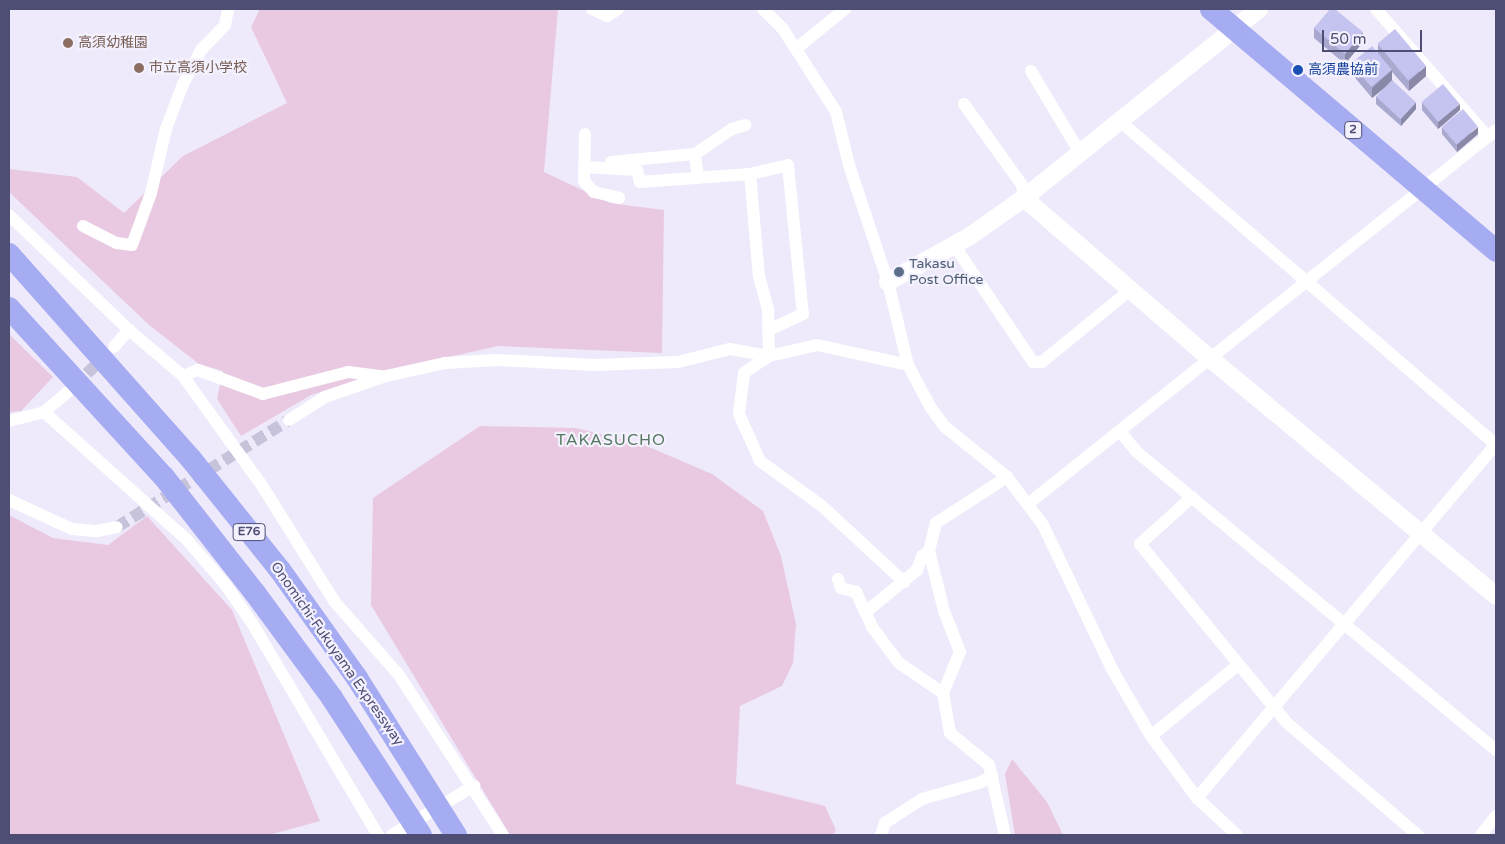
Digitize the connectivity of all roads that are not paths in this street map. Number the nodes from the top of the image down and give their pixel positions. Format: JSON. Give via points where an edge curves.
{"nodes":[{"id":1,"x":228,"y":9,"type":"edge"},
{"id":2,"x":592,"y":9,"type":"edge"},
{"id":3,"x":618,"y":9,"type":"edge"},
{"id":4,"x":763,"y":9,"type":"edge"},
{"id":5,"x":845,"y":9,"type":"edge"},
{"id":6,"x":1211,"y":9,"type":"edge"},
{"id":7,"x":1259,"y":9,"type":"edge"},
{"id":8,"x":1376,"y":9,"type":"edge"},
{"id":9,"x":1235,"y":28,"type":"junction"},
{"id":10,"x":797,"y":48,"type":"junction"},
{"id":11,"x":1031,"y":71,"type":"dead end"},
{"id":12,"x":964,"y":104,"type":"dead end"},
{"id":13,"x":1120,"y":122,"type":"junction"},
{"id":14,"x":745,"y":125,"type":"dead end"},
{"id":15,"x":585,"y":134,"type":"dead end"},
{"id":16,"x":1492,"y":134,"type":"edge"},
{"id":17,"x":1080,"y":153,"type":"junction"},
{"id":18,"x":695,"y":154,"type":"junction"},
{"id":19,"x":586,"y":164,"type":"junction"},
{"id":20,"x":750,"y":174,"type":"junction"},
{"id":21,"x":698,"y":178,"type":"junction"},
{"id":22,"x":1424,"y":190,"type":"junction"},
{"id":23,"x":618,"y":198,"type":"dead end"},
{"id":24,"x":1024,"y":198,"type":"junction"},
{"id":25,"x":9,"y":215,"type":"edge"},
{"id":26,"x":83,"y":226,"type":"dead end"},
{"id":27,"x":954,"y":245,"type":"junction"},
{"id":28,"x":1496,"y":250,"type":"edge"},
{"id":29,"x":9,"y":254,"type":"edge"},
{"id":30,"x":888,"y":282,"type":"junction"},
{"id":31,"x":1307,"y":282,"type":"junction"},
{"id":32,"x":1130,"y":290,"type":"junction"},
{"id":33,"x":9,"y":308,"type":"edge"},
{"id":34,"x":129,"y":330,"type":"junction"},
{"id":35,"x":768,"y":330,"type":"junction"},
{"id":36,"x":114,"y":348,"type":"tunnel mouth"},
{"id":37,"x":769,"y":356,"type":"junction"},
{"id":38,"x":1212,"y":360,"type":"junction"},
{"id":39,"x":908,"y":365,"type":"junction"},
{"id":40,"x":183,"y":376,"type":"junction"},
{"id":41,"x":386,"y":376,"type":"junction"},
{"id":42,"x":67,"y":393,"type":"tunnel mouth"},
{"id":43,"x":44,"y":412,"type":"junction"},
{"id":44,"x":289,"y":420,"type":"tunnel mouth"},
{"id":45,"x":9,"y":421,"type":"edge"},
{"id":46,"x":1122,"y":433,"type":"junction"},
{"id":47,"x":1496,"y":444,"type":"edge"},
{"id":48,"x":1007,"y":477,"type":"junction"},
{"id":49,"x":1192,"y":497,"type":"junction"},
{"id":50,"x":9,"y":500,"type":"edge"},
{"id":51,"x":1028,"y":504,"type":"junction"},
{"id":52,"x":117,"y":527,"type":"tunnel mouth"},
{"id":53,"x":1422,"y":534,"type":"junction"},
{"id":54,"x":929,"y":551,"type":"junction"},
{"id":55,"x":838,"y":579,"type":"dead end"},
{"id":56,"x":904,"y":582,"type":"junction"},
{"id":57,"x":1496,"y":596,"type":"edge"},
{"id":58,"x":867,"y":611,"type":"junction"},
{"id":59,"x":1345,"y":624,"type":"junction"},
{"id":60,"x":1238,"y":665,"type":"junction"},
{"id":61,"x":943,"y":693,"type":"junction"},
{"id":62,"x":1273,"y":708,"type":"junction"},
{"id":63,"x":1151,"y":736,"type":"junction"},
{"id":64,"x":1496,"y":750,"type":"edge"},
{"id":65,"x":992,"y":776,"type":"junction"},
{"id":66,"x":468,"y":789,"type":"junction"},
{"id":67,"x":1196,"y":798,"type":"junction"},
{"id":68,"x":1496,"y":816,"type":"edge"},
{"id":69,"x":378,"y":835,"type":"edge"},
{"id":70,"x":392,"y":835,"type":"edge"},
{"id":71,"x":422,"y":835,"type":"edge"},
{"id":72,"x":456,"y":835,"type":"edge"},
{"id":73,"x":503,"y":835,"type":"edge"},
{"id":74,"x":881,"y":835,"type":"edge"},
{"id":75,"x":1005,"y":835,"type":"edge"},
{"id":76,"x":1237,"y":835,"type":"edge"},
{"id":77,"x":1418,"y":835,"type":"edge"},
{"id":78,"x":1481,"y":835,"type":"edge"}],
"edges":[{"from":1,"to":26,"type":"street","via":[[224,25],[202,49],[183,84],[166,129],[151,193],[132,245],[118,243]]},
{"from":2,"to":3,"type":"street","via":[[606,16]]},
{"from":4,"to":10,"type":"street","via":[[783,28]]},
{"from":5,"to":10,"type":"street"},
{"from":6,"to":9,"type":"highway","number":"2"},
{"from":7,"to":9,"type":"street"},
{"from":8,"to":16,"type":"street"},
{"from":9,"to":13,"type":"street"},
{"from":9,"to":22,"type":"highway","number":"2"},
{"from":10,"to":30,"type":"street","via":[[836,112],[849,165]]},
{"from":11,"to":17,"type":"street"},
{"from":12,"to":24,"type":"street","via":[[1022,186]]},
{"from":13,"to":17,"type":"street"},
{"from":13,"to":31,"type":"street"},
{"from":14,"to":18,"type":"street","via":[[732,129]]},
{"from":15,"to":19,"type":"street"},
{"from":16,"to":22,"type":"street"},
{"from":17,"to":24,"type":"street"},
{"from":18,"to":19,"type":"street"},
{"from":18,"to":21,"type":"street"},
{"from":19,"to":21,"type":"street","via":[[637,170],[640,182]]},
{"from":19,"to":23,"type":"street","via":[[584,181],[594,192]]},
{"from":20,"to":21,"type":"street"},
{"from":20,"to":35,"type":"street"},
{"from":20,"to":35,"type":"street","via":[[788,165],[803,314]]},
{"from":22,"to":28,"type":"highway","number":"2"},
{"from":22,"to":31,"type":"street"},
{"from":24,"to":27,"type":"street"},
{"from":24,"to":32,"type":"street"},
{"from":25,"to":34,"type":"street"},
{"from":27,"to":30,"type":"street"},
{"from":27,"to":32,"type":"street","via":[[1033,362],[1042,362]]},
{"from":29,"to":72,"type":"highway","name":"Onomichi-Fukuyama Expressway","number":"E76","via":[[191,459],[280,570],[358,678]]},
{"from":30,"to":39,"type":"street"},
{"from":31,"to":38,"type":"street"},
{"from":31,"to":47,"type":"street"},
{"from":32,"to":38,"type":"street"},
{"from":33,"to":71,"type":"highway","number":"E76","via":[[164,478],[249,585],[332,698]]},
{"from":34,"to":36,"type":"street"},
{"from":34,"to":40,"type":"street"},
{"from":35,"to":37,"type":"street"},
{"from":37,"to":39,"type":"street","via":[[817,345]]},
{"from":37,"to":41,"type":"street","via":[[730,349],[678,362],[594,365],[497,360],[445,363]]},
{"from":37,"to":56,"type":"street","via":[[744,373],[740,390],[739,414],[760,461],[822,506]]},
{"from":38,"to":46,"type":"street"},
{"from":38,"to":53,"type":"street"},
{"from":39,"to":48,"type":"street","via":[[944,426]]},
{"from":40,"to":41,"type":"street","via":[[198,370],[263,394],[348,372]]},
{"from":40,"to":66,"type":"street","via":[[261,484],[334,602],[399,675]]},
{"from":41,"to":44,"type":"street","via":[[325,398]]},
{"from":42,"to":43,"type":"street"},
{"from":43,"to":45,"type":"street"},
{"from":43,"to":69,"type":"street","via":[[187,540],[225,584],[252,623]]},
{"from":46,"to":49,"type":"street","via":[[1137,452]]},
{"from":46,"to":51,"type":"street"},
{"from":47,"to":53,"type":"street"},
{"from":48,"to":51,"type":"street"},
{"from":48,"to":54,"type":"street","via":[[936,523]]},
{"from":49,"to":59,"type":"street"},
{"from":49,"to":60,"type":"street","via":[[1140,544]]},
{"from":50,"to":52,"type":"street","via":[[72,529],[97,531]]},
{"from":51,"to":63,"type":"street","via":[[1063,562],[1112,669]]},
{"from":53,"to":57,"type":"street"},
{"from":53,"to":59,"type":"street"},
{"from":54,"to":56,"type":"street"},
{"from":54,"to":61,"type":"street","via":[[944,611],[960,652]]},
{"from":55,"to":58,"type":"street","via":[[841,588],[856,592]]},
{"from":56,"to":58,"type":"street"},
{"from":58,"to":61,"type":"street","via":[[872,627],[898,663]]},
{"from":59,"to":62,"type":"street"},
{"from":59,"to":64,"type":"street"},
{"from":60,"to":62,"type":"street"},
{"from":60,"to":63,"type":"street"},
{"from":61,"to":65,"type":"street","via":[[950,733],[989,765]]},
{"from":62,"to":67,"type":"street"},
{"from":62,"to":77,"type":"street"},
{"from":63,"to":67,"type":"street"},
{"from":65,"to":74,"type":"street","via":[[979,783],[922,798],[885,823]]},
{"from":65,"to":75,"type":"street"},
{"from":66,"to":70,"type":"street"},
{"from":66,"to":73,"type":"street"},
{"from":67,"to":76,"type":"street"},
{"from":68,"to":78,"type":"street"}]}
